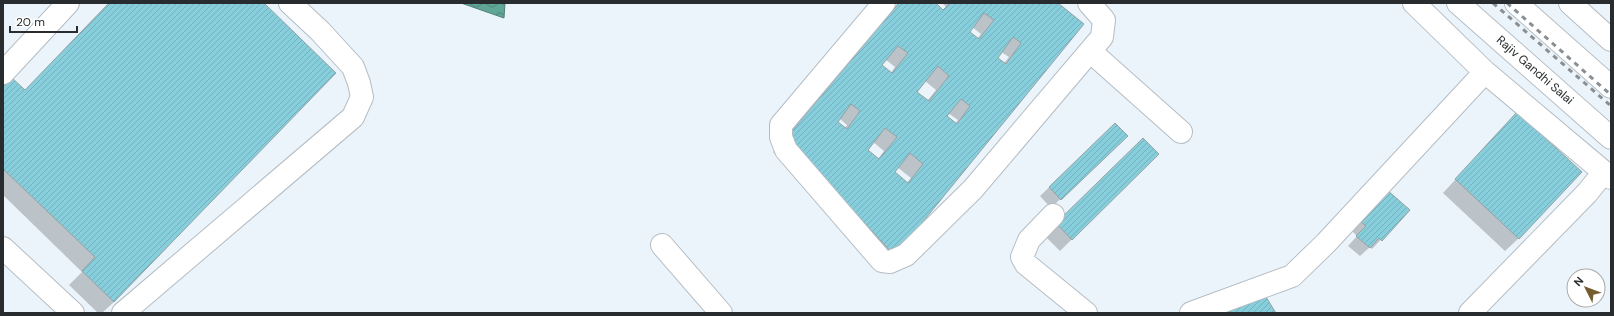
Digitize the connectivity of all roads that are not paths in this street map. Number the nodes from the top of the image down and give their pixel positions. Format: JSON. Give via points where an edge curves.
{"nodes":[{"id":1,"x":68,"y":3,"type":"edge"},
{"id":2,"x":290,"y":3,"type":"edge"},
{"id":3,"x":884,"y":3,"type":"edge"},
{"id":4,"x":1089,"y":3,"type":"edge"},
{"id":5,"x":1414,"y":3,"type":"edge"},
{"id":6,"x":1458,"y":3,"type":"edge"},
{"id":7,"x":1516,"y":3,"type":"edge"},
{"id":8,"x":1570,"y":3,"type":"edge"},
{"id":9,"x":1611,"y":40,"type":"edge"},
{"id":10,"x":1090,"y":51,"type":"junction"},
{"id":11,"x":1485,"y":72,"type":"junction"},
{"id":12,"x":3,"y":73,"type":"edge"},
{"id":13,"x":1611,"y":87,"type":"edge"},
{"id":14,"x":1181,"y":132,"type":"dead end"},
{"id":15,"x":1611,"y":138,"type":"edge"},
{"id":16,"x":1608,"y":175,"type":"edge"},
{"id":17,"x":1053,"y":215,"type":"dead end"},
{"id":18,"x":662,"y":245,"type":"dead end"},
{"id":19,"x":3,"y":248,"type":"edge"},
{"id":20,"x":73,"y":313,"type":"edge"},
{"id":21,"x":123,"y":313,"type":"edge"},
{"id":22,"x":721,"y":313,"type":"edge"},
{"id":23,"x":1086,"y":313,"type":"edge"},
{"id":24,"x":1191,"y":313,"type":"edge"},
{"id":25,"x":1470,"y":313,"type":"edge"}],
"edges":[{"from":1,"to":12,"type":"street"},
{"from":2,"to":21,"type":"street","via":[[353,66],[362,97],[353,117]]},
{"from":3,"to":10,"type":"street","via":[[781,125],[780,137],[786,150],[882,262],[890,262],[906,255],[973,189]]},
{"from":4,"to":10,"type":"street","via":[[1104,20],[1102,37]]},
{"from":5,"to":11,"type":"street"},
{"from":6,"to":15,"type":"street","name":"Rajiv Gandhi Salai"},
{"from":7,"to":13,"type":"street"},
{"from":8,"to":9,"type":"street"},
{"from":10,"to":14,"type":"street"},
{"from":11,"to":16,"type":"street"},
{"from":11,"to":24,"type":"street","via":[[1326,243],[1292,276]]},
{"from":16,"to":25,"type":"street"},
{"from":17,"to":23,"type":"street","via":[[1029,240],[1022,257],[1026,264]]},
{"from":18,"to":22,"type":"street"},
{"from":19,"to":20,"type":"street"}]}
